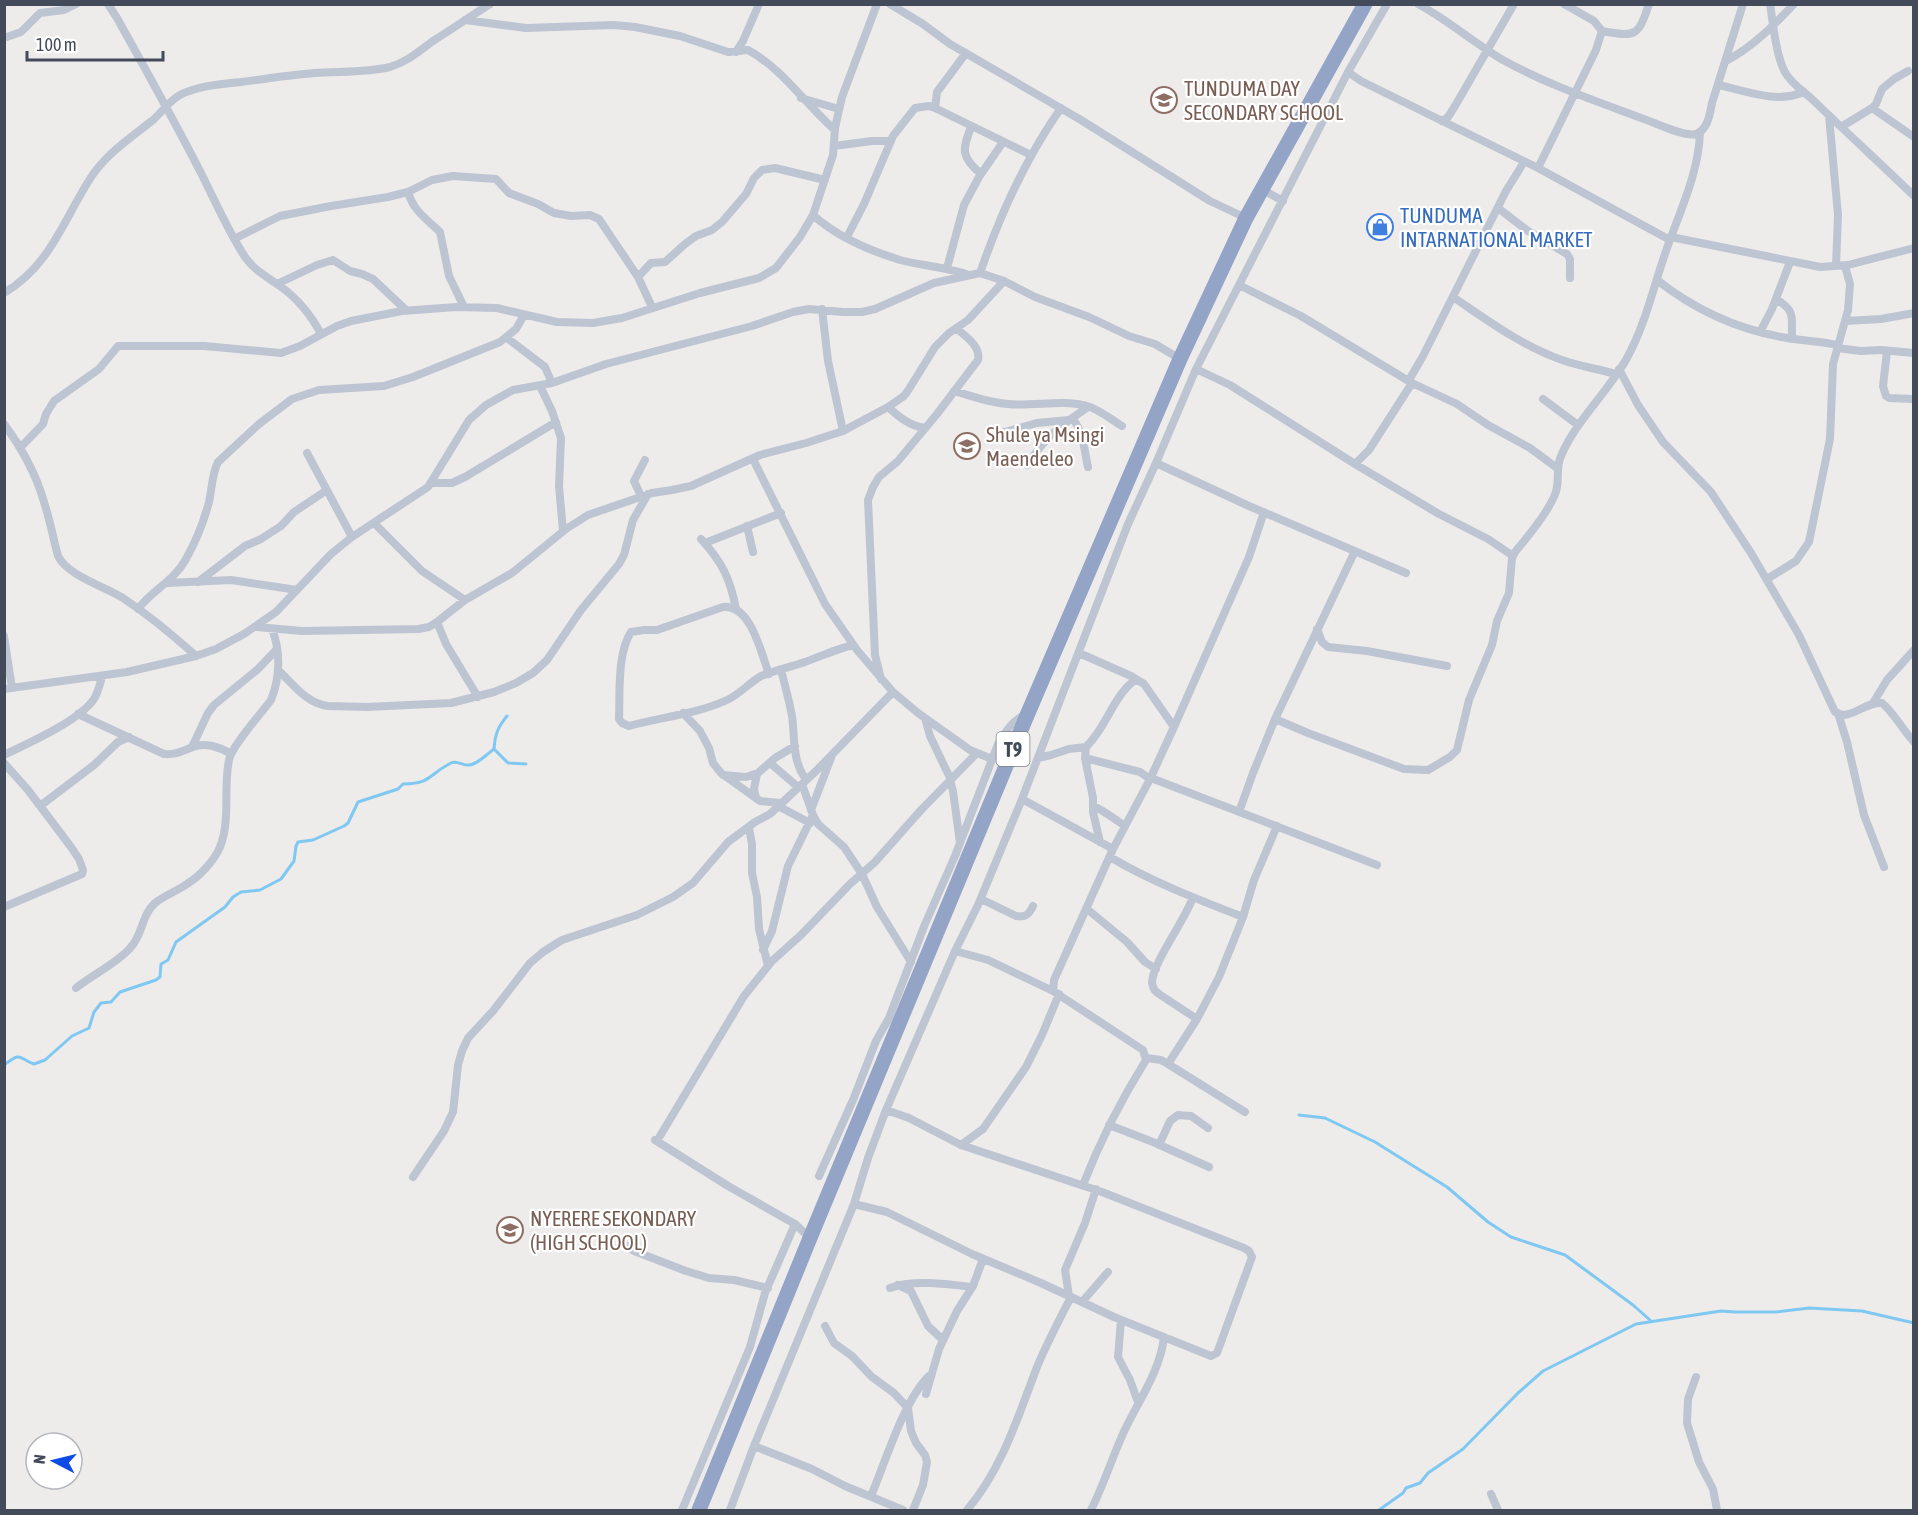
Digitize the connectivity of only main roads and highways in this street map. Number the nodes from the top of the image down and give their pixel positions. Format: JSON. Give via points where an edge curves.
{"nodes":[{"id":1,"x":1365,"y":4,"type":"edge"},
{"id":2,"x":699,"y":1510,"type":"edge"}],
"edges":[{"from":1,"to":2,"type":"highway","number":"T9","via":[[1245,218],[1180,359],[1028,713]]}]}
